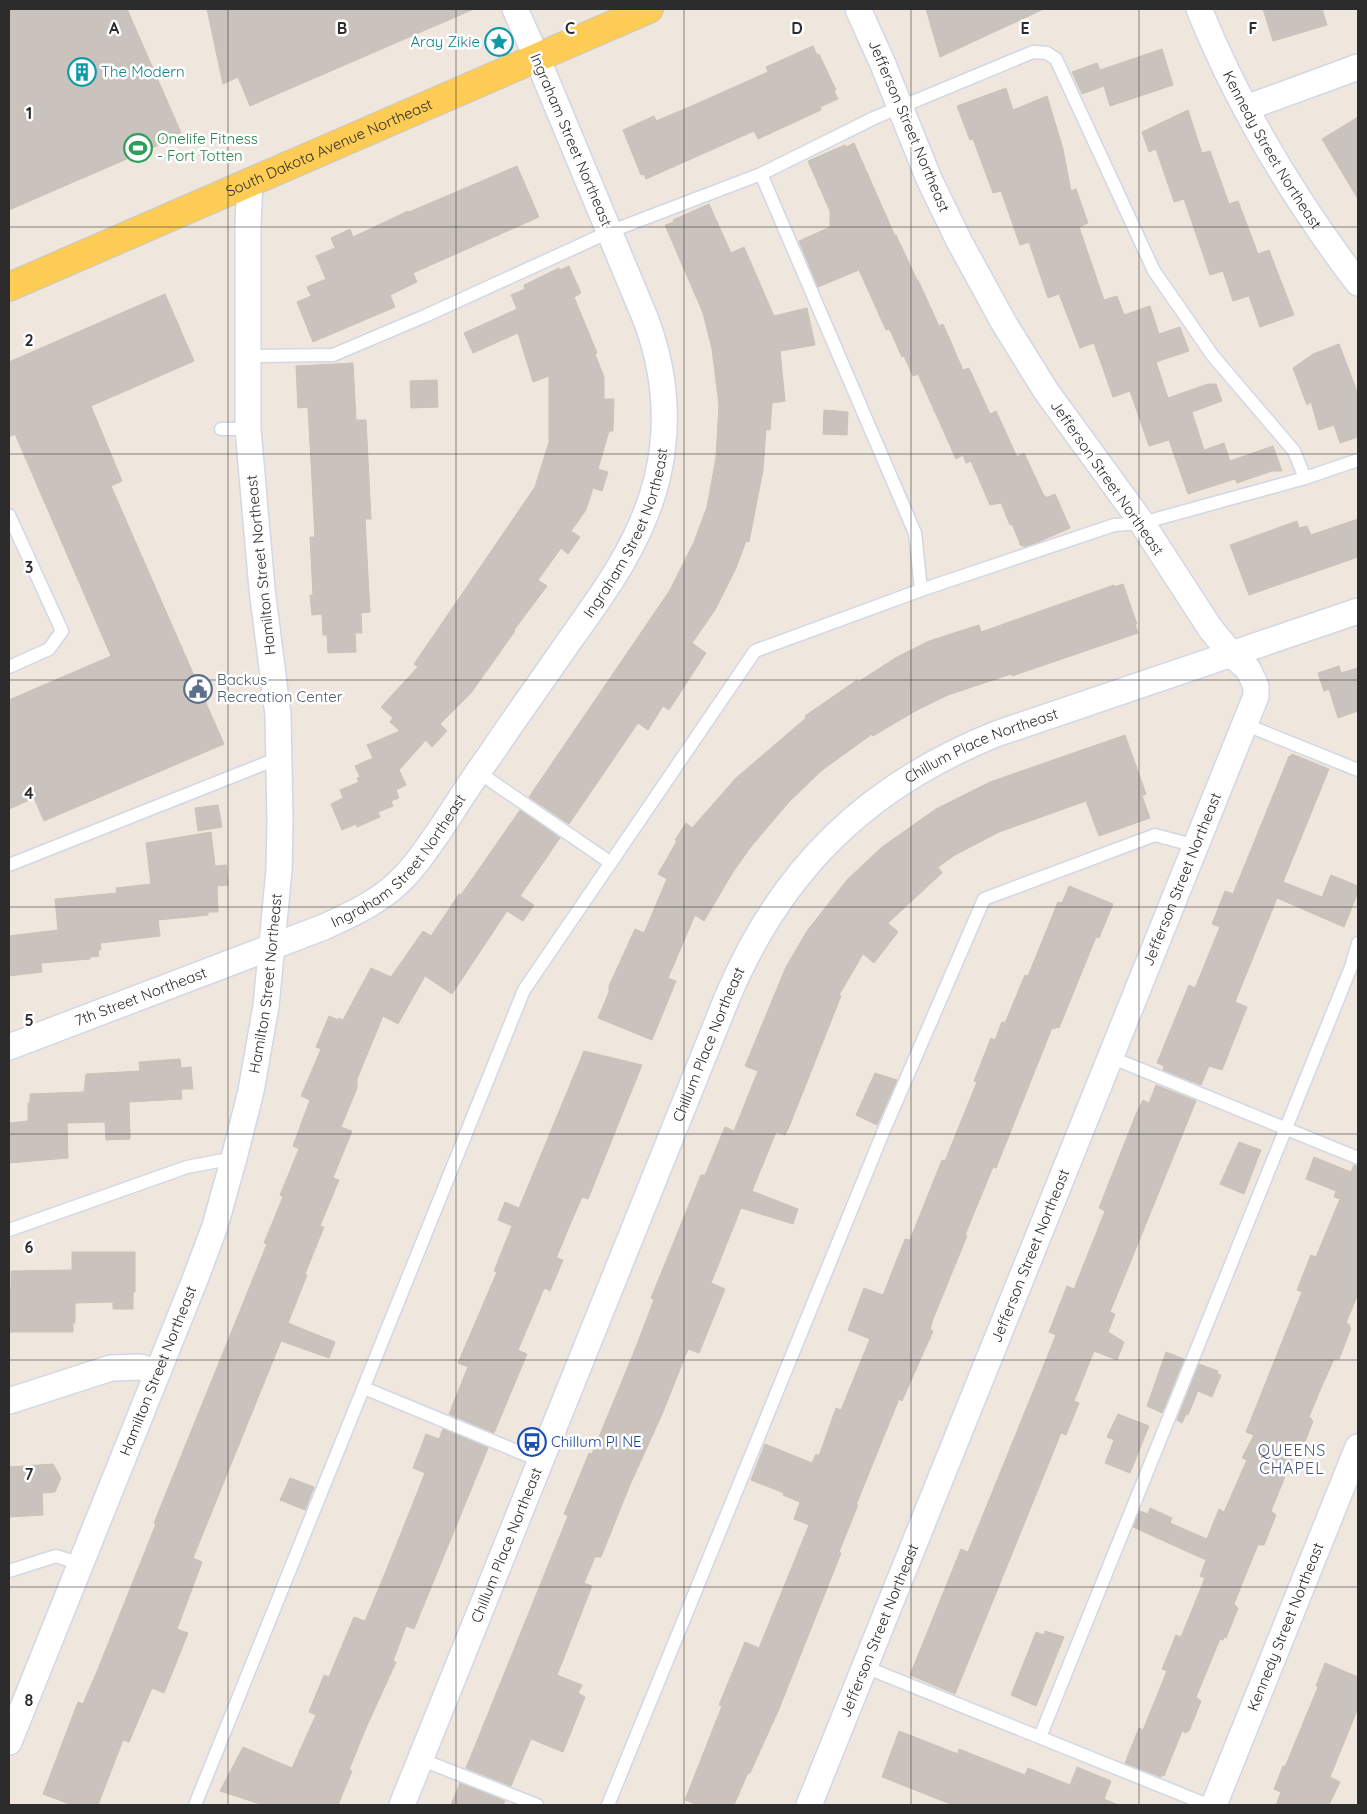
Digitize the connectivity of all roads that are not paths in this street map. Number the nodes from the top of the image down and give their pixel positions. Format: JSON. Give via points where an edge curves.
{"nodes":[{"id":1,"x":515,"y":9,"type":"edge"},
{"id":2,"x":649,"y":9,"type":"edge"},
{"id":3,"x":858,"y":9,"type":"edge"},
{"id":4,"x":1199,"y":9,"type":"edge"},
{"id":5,"x":537,"y":58,"type":"junction"},
{"id":6,"x":1358,"y":67,"type":"edge"},
{"id":7,"x":900,"y":108,"type":"junction"},
{"id":8,"x":1246,"y":108,"type":"junction"},
{"id":9,"x":761,"y":174,"type":"junction"},
{"id":10,"x":250,"y":181,"type":"junction"},
{"id":11,"x":609,"y":232,"type":"junction"},
{"id":12,"x":1358,"y":283,"type":"edge"},
{"id":13,"x":9,"y":288,"type":"edge"},
{"id":14,"x":248,"y":356,"type":"junction"},
{"id":15,"x":248,"y":429,"type":"junction"},
{"id":16,"x":220,"y":430,"type":"dead end"},
{"id":17,"x":1358,"y":460,"type":"edge"},
{"id":18,"x":1305,"y":478,"type":"junction"},
{"id":19,"x":9,"y":516,"type":"edge"},
{"id":20,"x":1142,"y":523,"type":"junction"},
{"id":21,"x":921,"y":590,"type":"junction"},
{"id":22,"x":1358,"y":611,"type":"edge"},
{"id":23,"x":1232,"y":655,"type":"junction"},
{"id":24,"x":9,"y":668,"type":"edge"},
{"id":25,"x":1244,"y":724,"type":"junction"},
{"id":26,"x":279,"y":758,"type":"junction"},
{"id":27,"x":1358,"y":770,"type":"edge"},
{"id":28,"x":478,"y":772,"type":"junction"},
{"id":29,"x":1196,"y":846,"type":"junction"},
{"id":30,"x":610,"y":863,"type":"junction"},
{"id":31,"x":9,"y":865,"type":"edge"},
{"id":32,"x":1358,"y":943,"type":"edge"},
{"id":33,"x":272,"y":947,"type":"junction"},
{"id":34,"x":9,"y":1047,"type":"edge"},
{"id":35,"x":1110,"y":1056,"type":"junction"},
{"id":36,"x":1286,"y":1129,"type":"junction"},
{"id":37,"x":234,"y":1158,"type":"junction"},
{"id":38,"x":1358,"y":1158,"type":"edge"},
{"id":39,"x":9,"y":1230,"type":"edge"},
{"id":40,"x":158,"y":1372,"type":"junction"},
{"id":41,"x":364,"y":1388,"type":"junction"},
{"id":42,"x":9,"y":1401,"type":"edge"},
{"id":43,"x":1358,"y":1447,"type":"edge"},
{"id":44,"x":541,"y":1461,"type":"junction"},
{"id":45,"x":81,"y":1564,"type":"junction"},
{"id":46,"x":9,"y":1570,"type":"edge"},
{"id":47,"x":865,"y":1666,"type":"junction"},
{"id":48,"x":1040,"y":1737,"type":"junction"},
{"id":49,"x":9,"y":1742,"type":"edge"},
{"id":50,"x":420,"y":1759,"type":"junction"},
{"id":51,"x":817,"y":1803,"type":"edge"},
{"id":52,"x":195,"y":1805,"type":"edge"},
{"id":53,"x":402,"y":1805,"type":"edge"},
{"id":54,"x":537,"y":1805,"type":"edge"},
{"id":55,"x":608,"y":1805,"type":"edge"},
{"id":56,"x":1208,"y":1805,"type":"edge"},
{"id":57,"x":1214,"y":1805,"type":"edge"}],
"edges":[{"from":1,"to":5,"type":"street","name":"Ingraham Street Northeast"},
{"from":2,"to":5,"type":"main road","name":"South Dakota Avenue Northeast"},
{"from":3,"to":7,"type":"street","name":"Jefferson Street Northeast"},
{"from":4,"to":8,"type":"street","name":"Kennedy Street Northeast"},
{"from":5,"to":10,"type":"main road","name":"South Dakota Avenue Northeast"},
{"from":5,"to":11,"type":"street","name":"Ingraham Street Northeast"},
{"from":6,"to":8,"type":"street"},
{"from":7,"to":9,"type":"lane"},
{"from":7,"to":18,"type":"lane","via":[[1034,52],[1047,53],[1056,59],[1154,271],[1213,356],[1294,451]]},
{"from":7,"to":20,"type":"street","name":"Jefferson Street Northeast","via":[[929,179],[1005,325],[1051,398]]},
{"from":8,"to":12,"type":"street","name":"Kennedy Street Northeast","via":[[1282,173]]},
{"from":9,"to":11,"type":"lane"},
{"from":9,"to":21,"type":"lane","via":[[915,533]]},
{"from":10,"to":13,"type":"main road","name":"South Dakota Avenue Northeast"},
{"from":10,"to":14,"type":"street","name":"Hamilton Street Northeast"},
{"from":11,"to":14,"type":"lane","via":[[333,355]]},
{"from":11,"to":28,"type":"street","name":"Ingraham Street Northeast","via":[[650,332],[660,368],[665,426],[657,480],[628,554]]},
{"from":14,"to":15,"type":"street","name":"Hamilton Street Northeast"},
{"from":15,"to":16,"type":"lane"},
{"from":15,"to":26,"type":"street","name":"Hamilton Street Northeast","via":[[262,589],[278,715]]},
{"from":17,"to":18,"type":"lane"},
{"from":18,"to":20,"type":"lane"},
{"from":19,"to":24,"type":"lane","via":[[62,632],[49,649]]},
{"from":20,"to":21,"type":"lane","via":[[1114,525]]},
{"from":20,"to":23,"type":"street","name":"Jefferson Street Northeast","via":[[1210,628]]},
{"from":21,"to":30,"type":"lane","via":[[755,651]]},
{"from":22,"to":23,"type":"street","name":"Chillum Place Northeast"},
{"from":23,"to":25,"type":"street","name":"Jefferson Street Northeast","via":[[1248,669],[1256,686],[1256,696]]},
{"from":23,"to":44,"type":"street","name":"Chillum Place Northeast","via":[[996,734],[946,756],[887,791],[866,808],[816,855],[789,886],[738,972]]},
{"from":25,"to":27,"type":"lane"},
{"from":25,"to":29,"type":"street","name":"Jefferson Street Northeast"},
{"from":26,"to":31,"type":"lane"},
{"from":26,"to":33,"type":"street","name":"Hamilton Street Northeast","via":[[279,870]]},
{"from":28,"to":30,"type":"lane"},
{"from":28,"to":33,"type":"street","name":"Ingraham Street Northeast","via":[[420,859],[394,888],[346,917]]},
{"from":29,"to":35,"type":"street","name":"Jefferson Street Northeast"},
{"from":29,"to":55,"type":"lane","via":[[1156,835],[984,899],[884,1130]]},
{"from":30,"to":41,"type":"lane","via":[[524,990]]},
{"from":32,"to":36,"type":"lane"},
{"from":33,"to":34,"type":"street","name":"7th Street Northeast"},
{"from":33,"to":37,"type":"street","name":"Hamilton Street Northeast","via":[[261,1040]]},
{"from":35,"to":36,"type":"lane"},
{"from":35,"to":47,"type":"street","name":"Jefferson Street Northeast"},
{"from":36,"to":38,"type":"lane"},
{"from":36,"to":48,"type":"lane"},
{"from":37,"to":39,"type":"lane","via":[[187,1167]]},
{"from":37,"to":40,"type":"street","name":"Hamilton Street Northeast","via":[[208,1243]]},
{"from":40,"to":42,"type":"street","via":[[140,1367],[111,1368]]},
{"from":40,"to":45,"type":"street","name":"Hamilton Street Northeast"},
{"from":41,"to":44,"type":"lane"},
{"from":41,"to":52,"type":"lane"},
{"from":43,"to":57,"type":"street","name":"Kennedy Street Northeast"},
{"from":44,"to":50,"type":"street","name":"Chillum Place Northeast"},
{"from":45,"to":46,"type":"lane","via":[[56,1556]]},
{"from":45,"to":49,"type":"street","name":"Hamilton Street Northeast"},
{"from":47,"to":48,"type":"lane"},
{"from":47,"to":51,"type":"street","name":"Jefferson Street Northeast"},
{"from":48,"to":56,"type":"lane"},
{"from":50,"to":53,"type":"street","name":"Chillum Place Northeast"},
{"from":50,"to":54,"type":"lane"}]}
